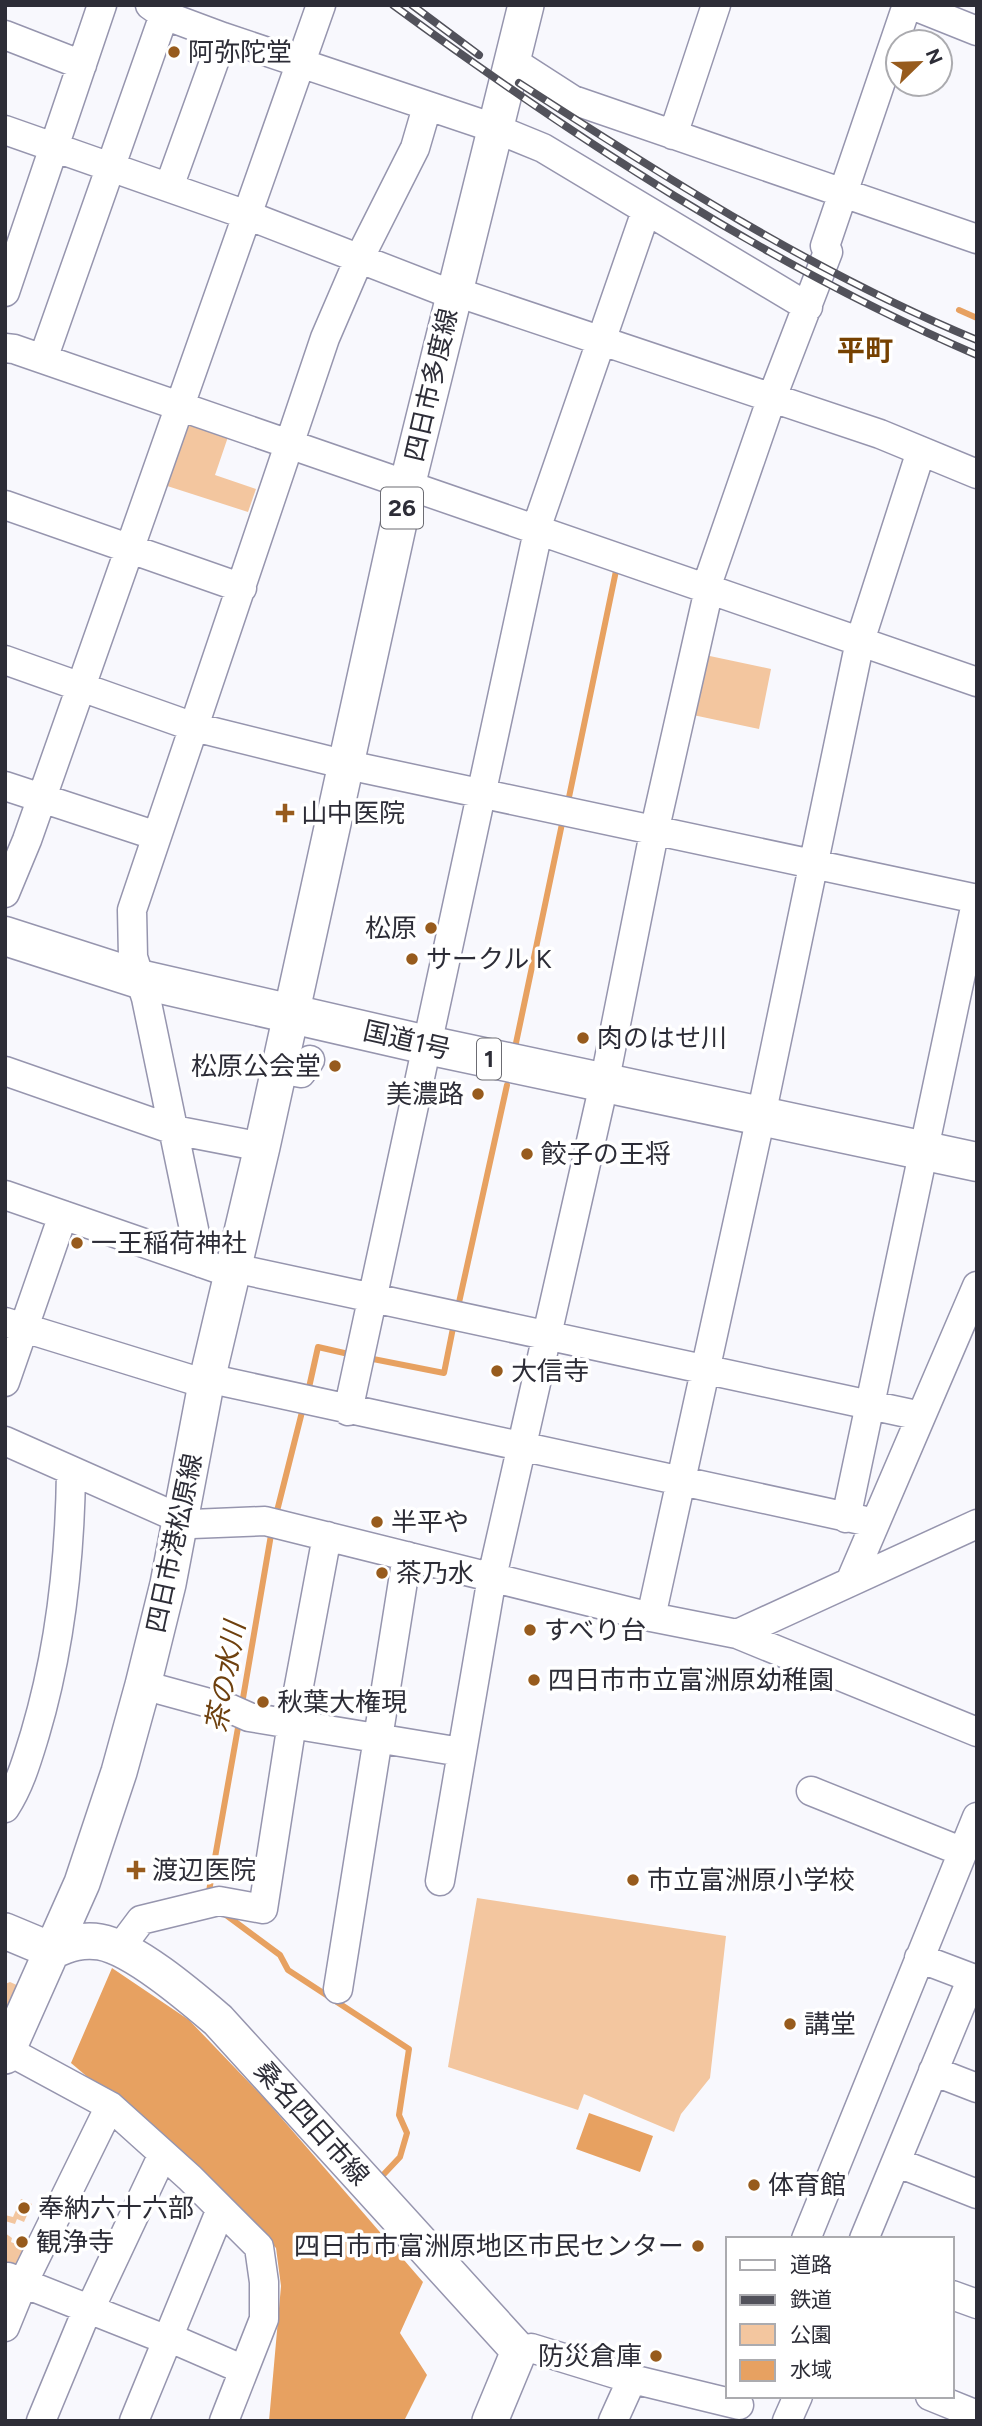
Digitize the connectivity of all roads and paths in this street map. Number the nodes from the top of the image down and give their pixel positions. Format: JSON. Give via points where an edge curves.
{"nodes":[{"id":1,"x":102,"y":5,"type":"edge"},
{"id":2,"x":130,"y":5,"type":"edge"},
{"id":3,"x":321,"y":5,"type":"edge"},
{"id":4,"x":526,"y":5,"type":"edge"},
{"id":5,"x":716,"y":5,"type":"edge"},
{"id":6,"x":910,"y":5,"type":"edge"},
{"id":7,"x":153,"y":9,"type":"edge"},
{"id":8,"x":977,"y":31,"type":"edge"},
{"id":9,"x":5,"y":34,"type":"edge"},
{"id":10,"x":223,"y":37,"type":"junction"},
{"id":11,"x":513,"y":62,"type":"junction"},
{"id":12,"x":300,"y":64,"type":"junction"},
{"id":13,"x":82,"y":65,"type":"junction"},
{"id":14,"x":426,"y":107,"type":"junction"},
{"id":15,"x":495,"y":128,"type":"junction"},
{"id":16,"x":5,"y":130,"type":"edge"},
{"id":17,"x":673,"y":135,"type":"junction"},
{"id":18,"x":55,"y":147,"type":"junction"},
{"id":19,"x":111,"y":167,"type":"junction"},
{"id":20,"x":169,"y":187,"type":"junction"},
{"id":21,"x":844,"y":195,"type":"junction"},
{"id":22,"x":646,"y":211,"type":"junction"},
{"id":23,"x":247,"y":215,"type":"junction"},
{"id":24,"x":977,"y":239,"type":"edge"},
{"id":25,"x":359,"y":259,"type":"junction"},
{"id":26,"x":5,"y":292,"type":"edge"},
{"id":27,"x":453,"y":293,"type":"junction"},
{"id":28,"x":808,"y":307,"type":"junction"},
{"id":29,"x":601,"y":342,"type":"junction"},
{"id":30,"x":5,"y":348,"type":"edge"},
{"id":31,"x":43,"y":359,"type":"junction"},
{"id":32,"x":771,"y":400,"type":"junction"},
{"id":33,"x":177,"y":408,"type":"junction"},
{"id":34,"x":290,"y":446,"type":"junction"},
{"id":35,"x":921,"y":451,"type":"junction"},
{"id":36,"x":977,"y":474,"type":"edge"},
{"id":37,"x":407,"y":486,"type":"junction"},
{"id":38,"x":5,"y":505,"type":"edge"},
{"id":39,"x":537,"y":530,"type":"junction"},
{"id":40,"x":129,"y":548,"type":"junction"},
{"id":41,"x":242,"y":588,"type":"junction"},
{"id":42,"x":708,"y":588,"type":"junction"},
{"id":43,"x":860,"y":641,"type":"junction"},
{"id":44,"x":5,"y":660,"type":"edge"},
{"id":45,"x":977,"y":682,"type":"edge"},
{"id":46,"x":81,"y":686,"type":"junction"},
{"id":47,"x":194,"y":727,"type":"junction"},
{"id":48,"x":343,"y":764,"type":"junction"},
{"id":49,"x":5,"y":786,"type":"edge"},
{"id":50,"x":480,"y":792,"type":"junction"},
{"id":51,"x":41,"y":798,"type":"junction"},
{"id":52,"x":655,"y":828,"type":"junction"},
{"id":53,"x":157,"y":836,"type":"junction"},
{"id":54,"x":813,"y":863,"type":"junction"},
{"id":55,"x":5,"y":893,"type":"edge"},
{"id":56,"x":977,"y":898,"type":"edge"},
{"id":57,"x":5,"y":936,"type":"edge"},
{"id":58,"x":139,"y":979,"type":"junction"},
{"id":59,"x":289,"y":1013,"type":"junction"},
{"id":60,"x":427,"y":1045,"type":"junction"},
{"id":61,"x":5,"y":1071,"type":"edge"},
{"id":62,"x":604,"y":1083,"type":"junction"},
{"id":63,"x":761,"y":1116,"type":"junction"},
{"id":64,"x":174,"y":1130,"type":"junction"},
{"id":65,"x":262,"y":1147,"type":"junction"},
{"id":66,"x":925,"y":1150,"type":"junction"},
{"id":67,"x":977,"y":1162,"type":"edge"},
{"id":68,"x":5,"y":1195,"type":"edge"},
{"id":69,"x":63,"y":1215,"type":"junction"},
{"id":70,"x":223,"y":1268,"type":"junction"},
{"id":71,"x":373,"y":1297,"type":"junction"},
{"id":72,"x":974,"y":1299,"type":"edge"},
{"id":73,"x":14,"y":1325,"type":"edge"},
{"id":74,"x":548,"y":1335,"type":"junction"},
{"id":75,"x":705,"y":1370,"type":"junction"},
{"id":76,"x":206,"y":1381,"type":"junction"},
{"id":77,"x":5,"y":1382,"type":"edge"},
{"id":78,"x":870,"y":1406,"type":"junction"},
{"id":79,"x":348,"y":1411,"type":"junction"},
{"id":80,"x":921,"y":1416,"type":"junction"},
{"id":81,"x":5,"y":1441,"type":"edge"},
{"id":82,"x":523,"y":1447,"type":"junction"},
{"id":83,"x":71,"y":1471,"type":"junction"},
{"id":84,"x":680,"y":1482,"type":"junction"},
{"id":85,"x":846,"y":1518,"type":"junction"},
{"id":86,"x":179,"y":1520,"type":"junction"},
{"id":87,"x":875,"y":1523,"type":"junction"},
{"id":88,"x":977,"y":1524,"type":"edge"},
{"id":89,"x":327,"y":1536,"type":"junction"},
{"id":90,"x":407,"y":1556,"type":"junction"},
{"id":91,"x":492,"y":1577,"type":"junction"},
{"id":92,"x":850,"y":1582,"type":"junction"},
{"id":93,"x":651,"y":1617,"type":"junction"},
{"id":94,"x":737,"y":1634,"type":"junction"},
{"id":95,"x":143,"y":1685,"type":"junction"},
{"id":96,"x":292,"y":1723,"type":"junction"},
{"id":97,"x":977,"y":1732,"type":"edge"},
{"id":98,"x":376,"y":1737,"type":"junction"},
{"id":99,"x":461,"y":1752,"type":"junction"},
{"id":100,"x":811,"y":1791,"type":"dead end"},
{"id":101,"x":5,"y":1808,"type":"edge"},
{"id":102,"x":971,"y":1840,"type":"edge"},
{"id":103,"x":440,"y":1881,"type":"dead end"},
{"id":104,"x":5,"y":1931,"type":"edge"},
{"id":105,"x":120,"y":1948,"type":"junction"},
{"id":106,"x":50,"y":1957,"type":"junction"},
{"id":107,"x":919,"y":1958,"type":"junction"},
{"id":108,"x":974,"y":1979,"type":"edge"},
{"id":109,"x":338,"y":1989,"type":"dead end"},
{"id":110,"x":7,"y":2050,"type":"edge"},
{"id":111,"x":933,"y":2071,"type":"junction"},
{"id":112,"x":977,"y":2088,"type":"edge"},
{"id":113,"x":110,"y":2106,"type":"junction"},
{"id":114,"x":163,"y":2154,"type":"junction"},
{"id":115,"x":896,"y":2162,"type":"junction"},
{"id":116,"x":977,"y":2194,"type":"edge"},
{"id":117,"x":221,"y":2209,"type":"junction"},
{"id":118,"x":810,"y":2237,"type":"edge"},
{"id":119,"x":865,"y":2237,"type":"edge"},
{"id":120,"x":14,"y":2280,"type":"edge"},
{"id":121,"x":954,"y":2296,"type":"edge"},
{"id":122,"x":977,"y":2304,"type":"edge"},
{"id":123,"x":89,"y":2309,"type":"junction"},
{"id":124,"x":5,"y":2327,"type":"edge"},
{"id":125,"x":168,"y":2338,"type":"junction"},
{"id":126,"x":519,"y":2351,"type":"junction"},
{"id":127,"x":244,"y":2370,"type":"junction"},
{"id":128,"x":632,"y":2379,"type":"junction"},
{"id":129,"x":797,"y":2398,"type":"edge"},
{"id":130,"x":935,"y":2398,"type":"edge"},
{"id":131,"x":738,"y":2407,"type":"edge"},
{"id":132,"x":977,"y":2415,"type":"edge"},
{"id":133,"x":41,"y":2421,"type":"edge"},
{"id":134,"x":134,"y":2421,"type":"edge"},
{"id":135,"x":224,"y":2421,"type":"edge"},
{"id":136,"x":490,"y":2421,"type":"edge"},
{"id":137,"x":612,"y":2421,"type":"edge"},
{"id":138,"x":787,"y":2421,"type":"edge"}],
"edges":[{"from":1,"to":13,"type":"street"},
{"from":2,"to":7,"type":"street"},
{"from":3,"to":12,"type":"street"},
{"from":4,"to":11,"type":"main road","name":"四日市多度線","number":"26"},
{"from":5,"to":17,"type":"street"},
{"from":6,"to":8,"type":"street"},
{"from":6,"to":21,"type":"street"},
{"from":7,"to":10,"type":"street"},
{"from":7,"to":19,"type":"street"},
{"from":9,"to":13,"type":"street"},
{"from":10,"to":12,"type":"street"},
{"from":10,"to":20,"type":"street"},
{"from":11,"to":15,"type":"main road","name":"四日市多度線","number":"26"},
{"from":11,"to":17,"type":"street","via":[[573,100]]},
{"from":12,"to":14,"type":"street"},
{"from":12,"to":23,"type":"street"},
{"from":13,"to":18,"type":"street"},
{"from":14,"to":15,"type":"street"},
{"from":14,"to":25,"type":"street","via":[[415,148]]},
{"from":15,"to":22,"type":"street","via":[[543,148]]},
{"from":15,"to":27,"type":"main road","name":"四日市多度線","number":"26"},
{"from":16,"to":18,"type":"street"},
{"from":17,"to":21,"type":"street"},
{"from":18,"to":19,"type":"street"},
{"from":18,"to":26,"type":"street"},
{"from":19,"to":20,"type":"street"},
{"from":19,"to":31,"type":"street"},
{"from":20,"to":23,"type":"street"},
{"from":21,"to":24,"type":"street"},
{"from":21,"to":28,"type":"street"},
{"from":22,"to":28,"type":"street"},
{"from":22,"to":29,"type":"street"},
{"from":23,"to":25,"type":"street"},
{"from":23,"to":33,"type":"street"},
{"from":25,"to":27,"type":"street"},
{"from":25,"to":34,"type":"street","via":[[325,338]]},
{"from":27,"to":29,"type":"street"},
{"from":27,"to":37,"type":"main road","name":"四日市多度線","number":"26"},
{"from":28,"to":32,"type":"street"},
{"from":29,"to":32,"type":"street"},
{"from":29,"to":39,"type":"street"},
{"from":30,"to":31,"type":"street"},
{"from":31,"to":33,"type":"street"},
{"from":32,"to":35,"type":"street"},
{"from":32,"to":42,"type":"street"},
{"from":33,"to":34,"type":"street"},
{"from":33,"to":40,"type":"street"},
{"from":34,"to":37,"type":"street"},
{"from":34,"to":41,"type":"street"},
{"from":35,"to":36,"type":"street"},
{"from":35,"to":43,"type":"street"},
{"from":37,"to":39,"type":"street"},
{"from":37,"to":48,"type":"main road","name":"四日市多度線","number":"26"},
{"from":38,"to":40,"type":"street"},
{"from":39,"to":42,"type":"street"},
{"from":39,"to":50,"type":"street"},
{"from":40,"to":41,"type":"street"},
{"from":40,"to":46,"type":"street"},
{"from":41,"to":47,"type":"street"},
{"from":42,"to":43,"type":"street"},
{"from":42,"to":52,"type":"street"},
{"from":43,"to":45,"type":"street"},
{"from":43,"to":54,"type":"street"},
{"from":44,"to":46,"type":"street"},
{"from":46,"to":47,"type":"street"},
{"from":46,"to":51,"type":"street"},
{"from":47,"to":48,"type":"street"},
{"from":47,"to":53,"type":"street"},
{"from":48,"to":50,"type":"street"},
{"from":48,"to":59,"type":"main road","name":"四日市多度線","number":"26"},
{"from":49,"to":51,"type":"street"},
{"from":50,"to":52,"type":"street"},
{"from":50,"to":60,"type":"street"},
{"from":51,"to":53,"type":"street"},
{"from":51,"to":55,"type":"street"},
{"from":52,"to":54,"type":"street"},
{"from":52,"to":62,"type":"street"},
{"from":53,"to":58,"type":"street","via":[[132,910],[133,957]]},
{"from":54,"to":56,"type":"street"},
{"from":54,"to":63,"type":"street"},
{"from":56,"to":66,"type":"street"},
{"from":57,"to":58,"type":"highway","name":"国道1号","number":"1"},
{"from":58,"to":59,"type":"highway","name":"国道1号","number":"1"},
{"from":58,"to":64,"type":"street"},
{"from":59,"to":60,"type":"highway","name":"国道1号","number":"1"},
{"from":59,"to":65,"type":"main road","name":"四日市港松原線","via":[[294,1064]]},
{"from":60,"to":62,"type":"highway","name":"国道1号","number":"1"},
{"from":60,"to":71,"type":"street"},
{"from":61,"to":64,"type":"street"},
{"from":62,"to":63,"type":"highway","name":"国道1号","number":"1"},
{"from":62,"to":74,"type":"street"},
{"from":63,"to":66,"type":"highway","name":"国道1号","number":"1"},
{"from":63,"to":75,"type":"street"},
{"from":64,"to":65,"type":"street"},
{"from":64,"to":70,"type":"street"},
{"from":65,"to":70,"type":"main road","name":"四日市港松原線"},
{"from":66,"to":67,"type":"highway","name":"国道1号","number":"1"},
{"from":66,"to":78,"type":"street"},
{"from":68,"to":69,"type":"street"},
{"from":69,"to":70,"type":"street"},
{"from":69,"to":73,"type":"street"},
{"from":70,"to":71,"type":"street"},
{"from":70,"to":76,"type":"main road","name":"四日市港松原線"},
{"from":71,"to":74,"type":"street"},
{"from":71,"to":79,"type":"street"},
{"from":72,"to":80,"type":"street"},
{"from":73,"to":76,"type":"street"},
{"from":73,"to":77,"type":"street"},
{"from":74,"to":75,"type":"street"},
{"from":74,"to":82,"type":"street"},
{"from":75,"to":78,"type":"street"},
{"from":75,"to":84,"type":"street"},
{"from":76,"to":79,"type":"street"},
{"from":76,"to":86,"type":"main road","name":"四日市港松原線"},
{"from":78,"to":80,"type":"street"},
{"from":78,"to":85,"type":"street"},
{"from":79,"to":82,"type":"street"},
{"from":80,"to":87,"type":"street"},
{"from":81,"to":83,"type":"street"},
{"from":82,"to":84,"type":"street"},
{"from":82,"to":91,"type":"street"},
{"from":83,"to":86,"type":"street"},
{"from":83,"to":101,"type":"street","via":[[71,1521],[50,1682],[18,1788]]},
{"from":84,"to":85,"type":"street"},
{"from":84,"to":93,"type":"street"},
{"from":85,"to":87,"type":"street"},
{"from":86,"to":89,"type":"street","via":[[192,1524],[273,1523]]},
{"from":86,"to":95,"type":"main road","name":"四日市港松原線"},
{"from":87,"to":92,"type":"street"},
{"from":88,"to":92,"type":"street"},
{"from":89,"to":90,"type":"street"},
{"from":89,"to":96,"type":"street"},
{"from":90,"to":91,"type":"street"},
{"from":90,"to":98,"type":"street"},
{"from":91,"to":93,"type":"street"},
{"from":91,"to":99,"type":"street"},
{"from":92,"to":94,"type":"street"},
{"from":93,"to":94,"type":"street"},
{"from":94,"to":97,"type":"street"},
{"from":95,"to":96,"type":"street"},
{"from":95,"to":106,"type":"main road","name":"四日市港松原線","via":[[82,1883]]},
{"from":96,"to":98,"type":"street"},
{"from":96,"to":105,"type":"street","via":[[262,1909],[219,1901],[141,1920]]},
{"from":98,"to":99,"type":"street"},
{"from":98,"to":109,"type":"street"},
{"from":99,"to":103,"type":"street"},
{"from":100,"to":102,"type":"street"},
{"from":102,"to":107,"type":"street"},
{"from":104,"to":106,"type":"main road"},
{"from":105,"to":106,"type":"main road","name":"桑名四日市線","via":[[85,1941],[71,1943]]},
{"from":105,"to":126,"type":"main road","name":"桑名四日市線","via":[[218,2020]]},
{"from":106,"to":110,"type":"main road","name":"四日市港松原線"},
{"from":107,"to":108,"type":"street"},
{"from":107,"to":118,"type":"street"},
{"from":108,"to":111,"type":"street"},
{"from":110,"to":113,"type":"street"},
{"from":111,"to":112,"type":"street"},
{"from":111,"to":115,"type":"street"},
{"from":113,"to":114,"type":"street"},
{"from":113,"to":120,"type":"street"},
{"from":114,"to":117,"type":"street"},
{"from":114,"to":123,"type":"street"},
{"from":115,"to":116,"type":"street"},
{"from":115,"to":119,"type":"street"},
{"from":117,"to":125,"type":"street"},
{"from":117,"to":127,"type":"street","via":[[259,2247],[264,2319]]},
{"from":120,"to":123,"type":"street"},
{"from":120,"to":124,"type":"street"},
{"from":121,"to":122,"type":"street"},
{"from":123,"to":125,"type":"street"},
{"from":123,"to":133,"type":"street"},
{"from":125,"to":127,"type":"street"},
{"from":125,"to":134,"type":"street"},
{"from":126,"to":128,"type":"street","via":[[531,2348]]},
{"from":126,"to":136,"type":"main road"},
{"from":127,"to":135,"type":"street"},
{"from":128,"to":131,"type":"street"},
{"from":128,"to":137,"type":"street"},
{"from":129,"to":138,"type":"street"},
{"from":130,"to":132,"type":"street"}]}
